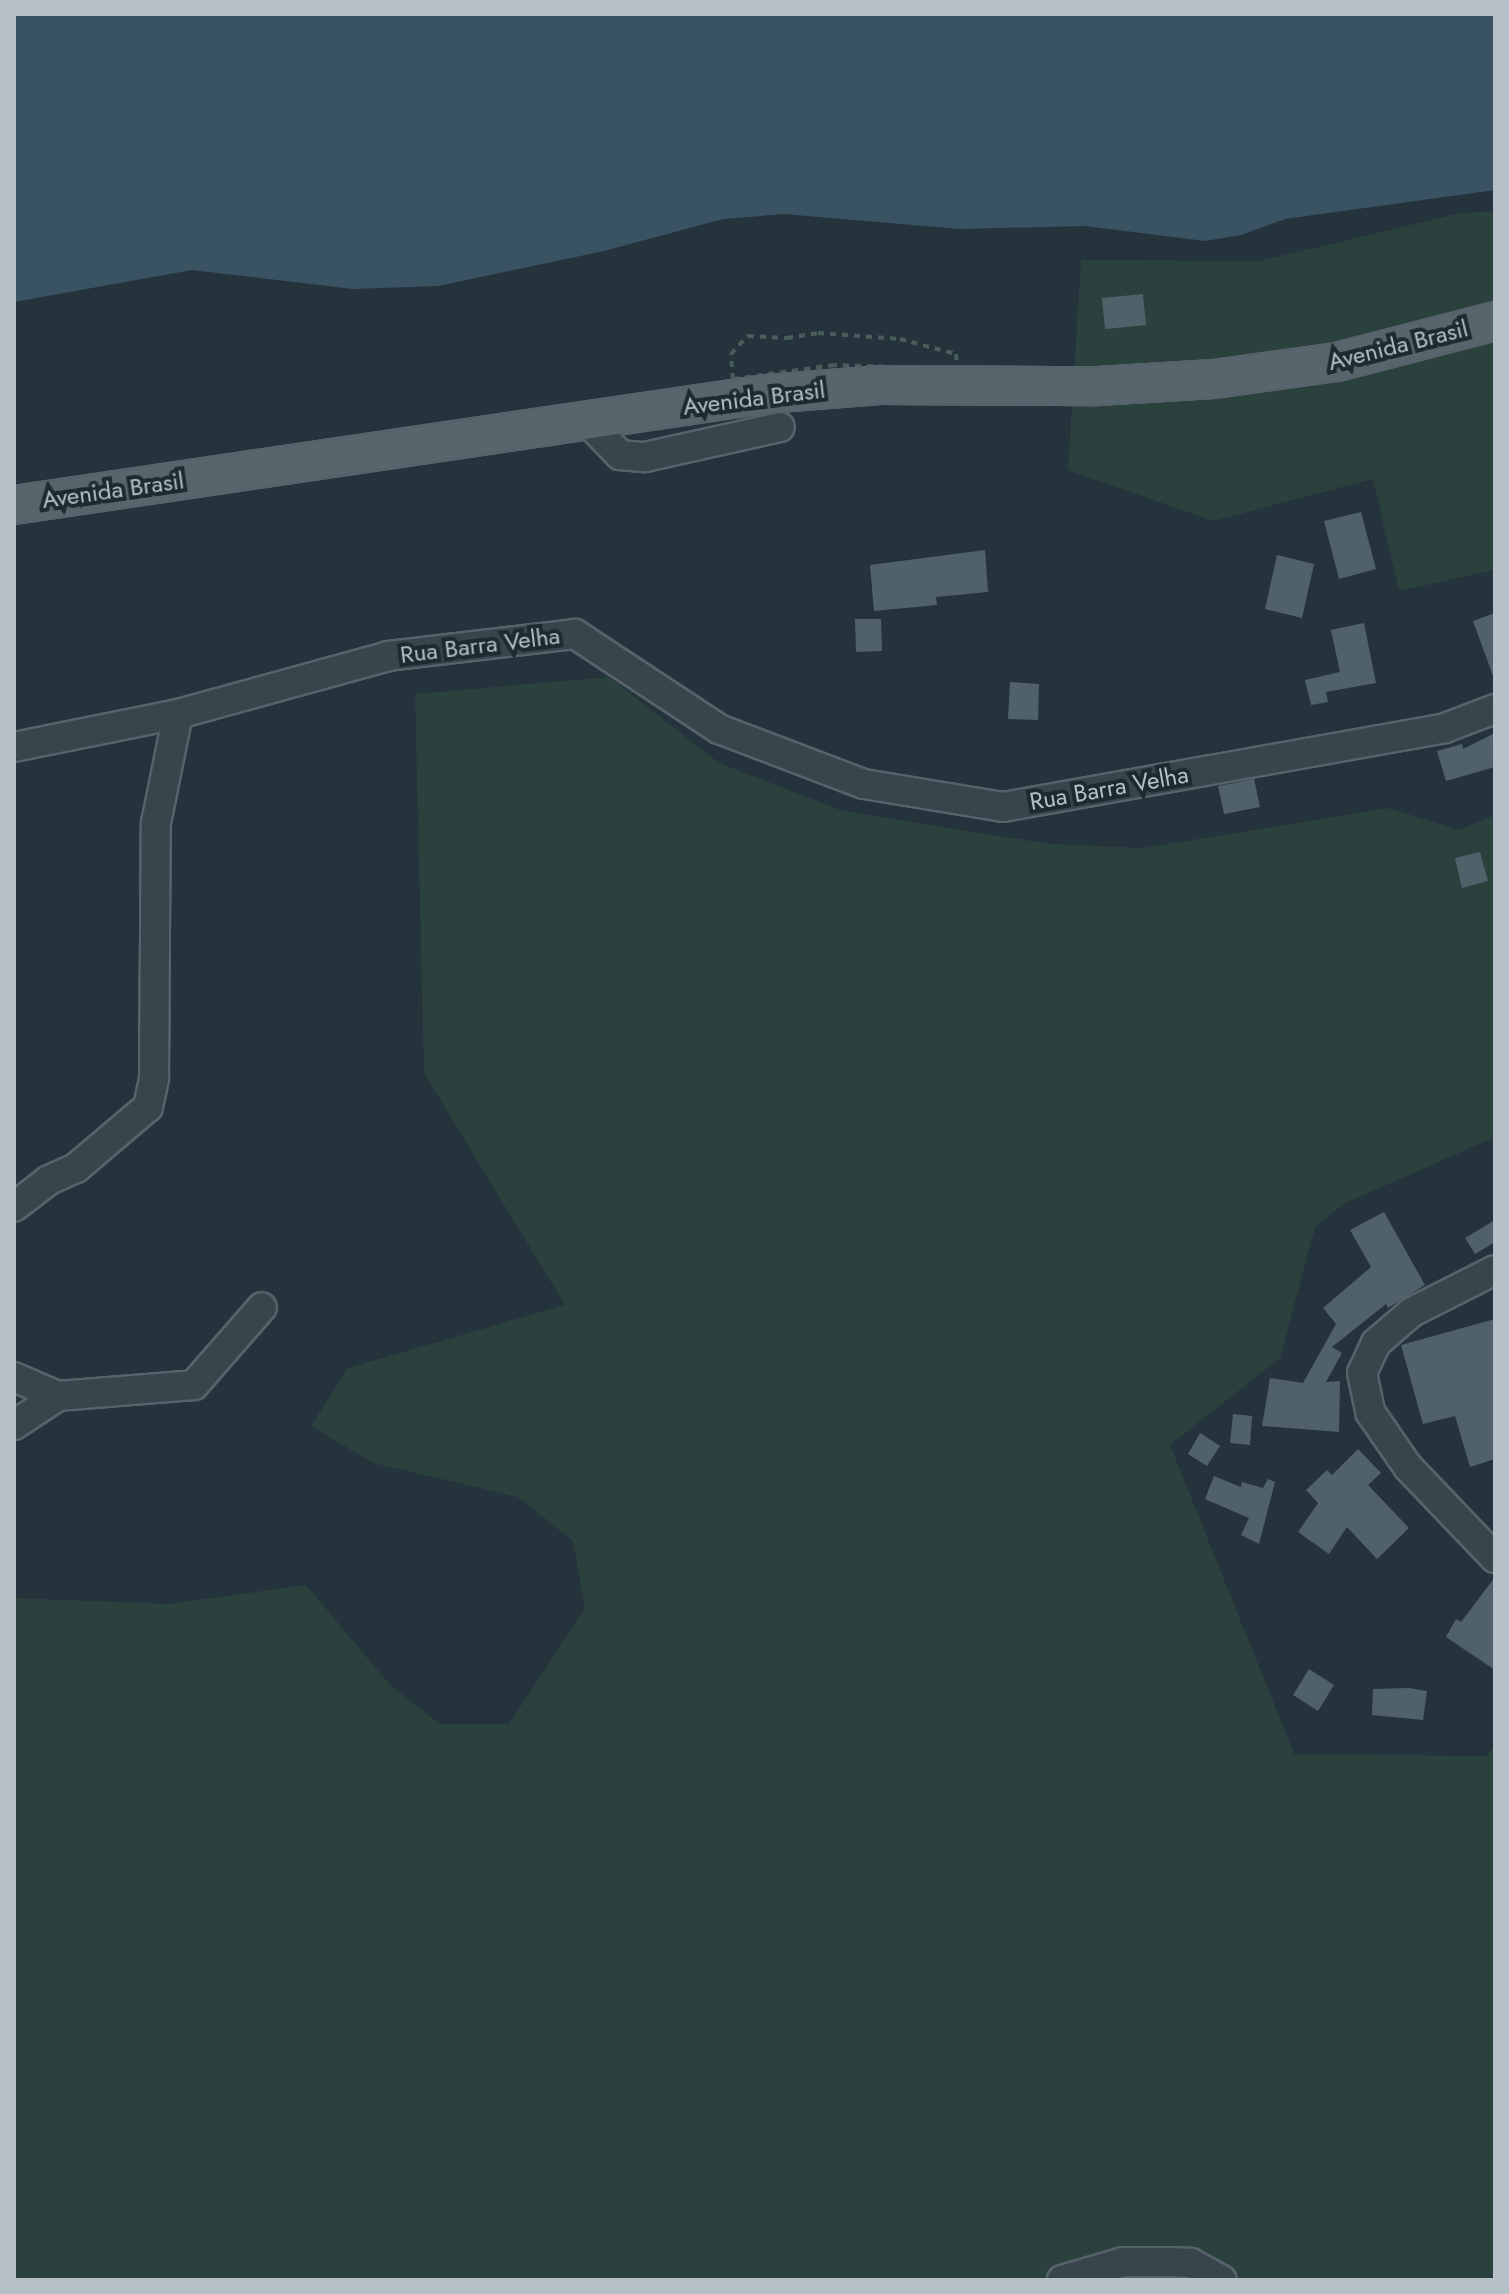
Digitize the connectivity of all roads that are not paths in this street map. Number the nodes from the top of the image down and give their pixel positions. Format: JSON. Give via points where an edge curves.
{"nodes":[{"id":1,"x":1495,"y":321,"type":"edge"},
{"id":2,"x":586,"y":420,"type":"junction"},
{"id":3,"x":780,"y":427,"type":"dead end"},
{"id":4,"x":14,"y":505,"type":"edge"},
{"id":5,"x":1495,"y":709,"type":"edge"},
{"id":6,"x":178,"y":714,"type":"junction"},
{"id":7,"x":14,"y":747,"type":"edge"},
{"id":8,"x":14,"y":1207,"type":"edge"},
{"id":9,"x":1495,"y":1270,"type":"edge"},
{"id":10,"x":262,"y":1307,"type":"dead end"},
{"id":11,"x":14,"y":1377,"type":"edge"},
{"id":12,"x":58,"y":1396,"type":"junction"},
{"id":13,"x":14,"y":1425,"type":"edge"},
{"id":14,"x":1495,"y":1558,"type":"edge"},
{"id":15,"x":1062,"y":2280,"type":"edge"},
{"id":16,"x":1222,"y":2280,"type":"edge"}],
"edges":[{"from":1,"to":2,"type":"main road","name":"Avenida Brasil","via":[[1337,362],[1214,379],[1098,386],[880,385],[766,394]]},
{"from":2,"to":3,"type":"street","via":[[620,455],[645,457]]},
{"from":2,"to":4,"type":"main road","name":"Avenida Brasil"},
{"from":5,"to":6,"type":"street","name":"Rua Barra Velha","via":[[1445,728],[1003,807],[864,784],[719,729],[575,634],[388,656]]},
{"from":6,"to":7,"type":"street","name":"Rua Barra Velha"},
{"from":6,"to":8,"type":"street","via":[[156,823],[154,1078],[148,1107],[76,1168],[49,1180]]},
{"from":9,"to":14,"type":"street","via":[[1412,1312],[1376,1343],[1362,1373],[1370,1412],[1408,1467]]},
{"from":10,"to":12,"type":"street","via":[[194,1385]]},
{"from":11,"to":12,"type":"street"},
{"from":12,"to":13,"type":"street"},
{"from":15,"to":16,"type":"street","via":[[1123,2262],[1167,2262],[1191,2263]]}]}
